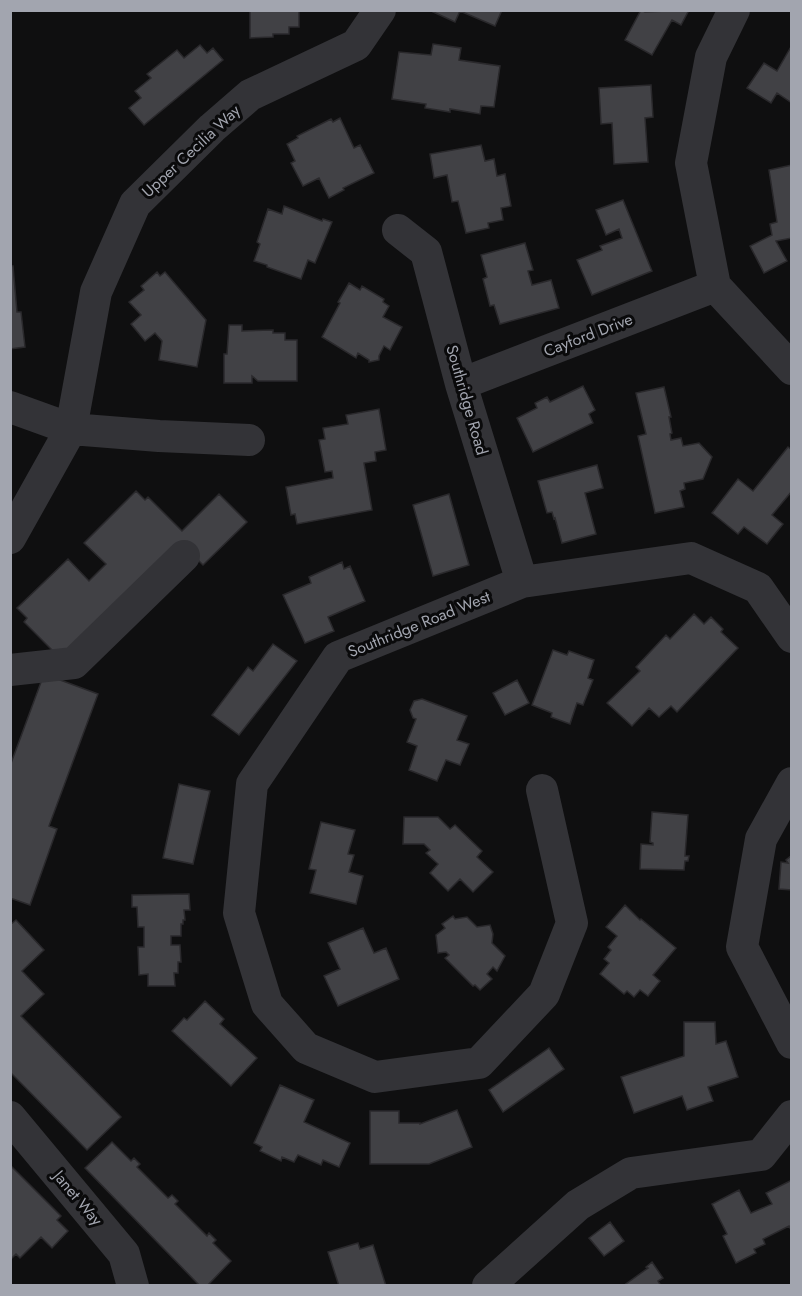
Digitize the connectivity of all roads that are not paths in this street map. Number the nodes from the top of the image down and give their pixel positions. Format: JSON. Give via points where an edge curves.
{"nodes":[{"id":1,"x":380,"y":10,"type":"edge"},
{"id":2,"x":734,"y":10,"type":"edge"},
{"id":3,"x":398,"y":230,"type":"dead end"},
{"id":4,"x":715,"y":286,"type":"junction"},
{"id":5,"x":792,"y":369,"type":"edge"},
{"id":6,"x":461,"y":384,"type":"junction"},
{"id":7,"x":10,"y":407,"type":"edge"},
{"id":8,"x":70,"y":429,"type":"junction"},
{"id":9,"x":249,"y":440,"type":"dead end"},
{"id":10,"x":10,"y":538,"type":"edge"},
{"id":11,"x":184,"y":556,"type":"dead end"},
{"id":12,"x":522,"y":582,"type":"junction"},
{"id":13,"x":792,"y":637,"type":"edge"},
{"id":14,"x":10,"y":670,"type":"edge"},
{"id":15,"x":792,"y":783,"type":"edge"},
{"id":16,"x":542,"y":790,"type":"dead end"},
{"id":17,"x":792,"y":1043,"type":"edge"},
{"id":18,"x":792,"y":1116,"type":"edge"},
{"id":19,"x":10,"y":1118,"type":"edge"},
{"id":20,"x":133,"y":1286,"type":"edge"},
{"id":21,"x":488,"y":1286,"type":"edge"}],
"edges":[{"from":1,"to":8,"type":"street","name":"Upper Cecilia Way","via":[[356,45],[250,95],[135,204],[96,292]]},
{"from":2,"to":4,"type":"street","via":[[711,57],[691,163]]},
{"from":3,"to":6,"type":"street","name":"Southridge Road","via":[[426,252]]},
{"from":4,"to":5,"type":"street"},
{"from":4,"to":6,"type":"street","name":"Cayford Drive"},
{"from":6,"to":12,"type":"street","name":"Southridge Road"},
{"from":7,"to":8,"type":"street"},
{"from":8,"to":9,"type":"street"},
{"from":8,"to":10,"type":"street","name":"Upper Cecilia Way"},
{"from":11,"to":14,"type":"street","via":[[74,663]]},
{"from":12,"to":13,"type":"street","name":"Southridge Road West","via":[[691,558],[758,588]]},
{"from":12,"to":16,"type":"street","name":"Southridge Road West","via":[[338,657],[252,784],[238,913],[267,1004],[306,1048],[375,1077],[479,1064],[544,994],[572,923]]},
{"from":15,"to":17,"type":"street","via":[[761,839],[742,947]]},
{"from":18,"to":21,"type":"street","via":[[761,1155],[631,1173],[578,1204]]},
{"from":19,"to":20,"type":"street","name":"Janet Way","via":[[124,1254]]}]}
